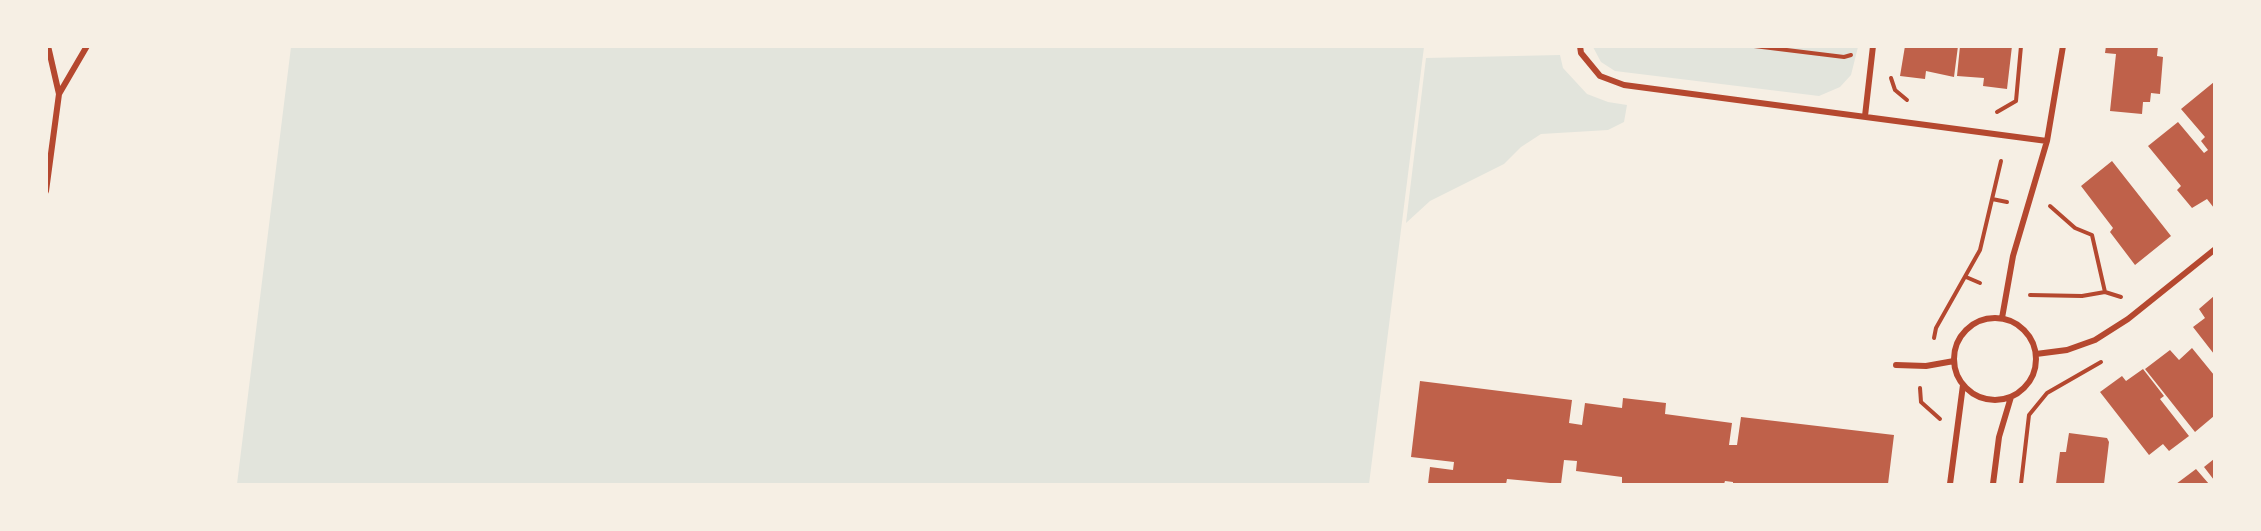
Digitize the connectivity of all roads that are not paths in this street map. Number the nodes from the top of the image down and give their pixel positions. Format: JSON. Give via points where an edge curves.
{"nodes":[{"id":1,"x":48,"y":46,"type":"edge"},
{"id":2,"x":87,"y":46,"type":"edge"},
{"id":3,"x":1580,"y":46,"type":"edge"},
{"id":4,"x":1873,"y":46,"type":"edge"},
{"id":5,"x":2063,"y":46,"type":"edge"},
{"id":6,"x":59,"y":94,"type":"junction"},
{"id":7,"x":1864,"y":116,"type":"junction"},
{"id":8,"x":2047,"y":141,"type":"junction"},
{"id":9,"x":46,"y":191,"type":"edge"},
{"id":10,"x":2214,"y":250,"type":"edge"},
{"id":11,"x":2002,"y":318,"type":"junction"},
{"id":12,"x":2036,"y":354,"type":"junction"},
{"id":13,"x":1954,"y":361,"type":"junction"},
{"id":14,"x":1896,"y":365,"type":"dead end"},
{"id":15,"x":1963,"y":385,"type":"junction"},
{"id":16,"x":2011,"y":397,"type":"junction"},
{"id":17,"x":1950,"y":484,"type":"edge"},
{"id":18,"x":1993,"y":484,"type":"edge"}],
"edges":[{"from":1,"to":6,"type":"street"},
{"from":2,"to":6,"type":"street"},
{"from":3,"to":7,"type":"street","via":[[1581,53],[1600,76],[1624,85]]},
{"from":4,"to":7,"type":"street"},
{"from":5,"to":8,"type":"street"},
{"from":6,"to":9,"type":"street"},
{"from":7,"to":8,"type":"street"},
{"from":8,"to":11,"type":"street","via":[[2013,256]]},
{"from":10,"to":12,"type":"street","via":[[2128,319],[2095,340],[2067,350]]},
{"from":11,"to":12,"type":"street","via":[[2025,331]]},
{"from":11,"to":13,"type":"street","via":[[1990,318],[1968,328],[1955,348]]},
{"from":12,"to":16,"type":"street","via":[[2031,380]]},
{"from":13,"to":14,"type":"street","via":[[1926,366]]},
{"from":13,"to":15,"type":"street"},
{"from":15,"to":16,"type":"street","via":[[1985,399]]},
{"from":15,"to":17,"type":"street"},
{"from":16,"to":18,"type":"street","via":[[1999,437]]}]}
